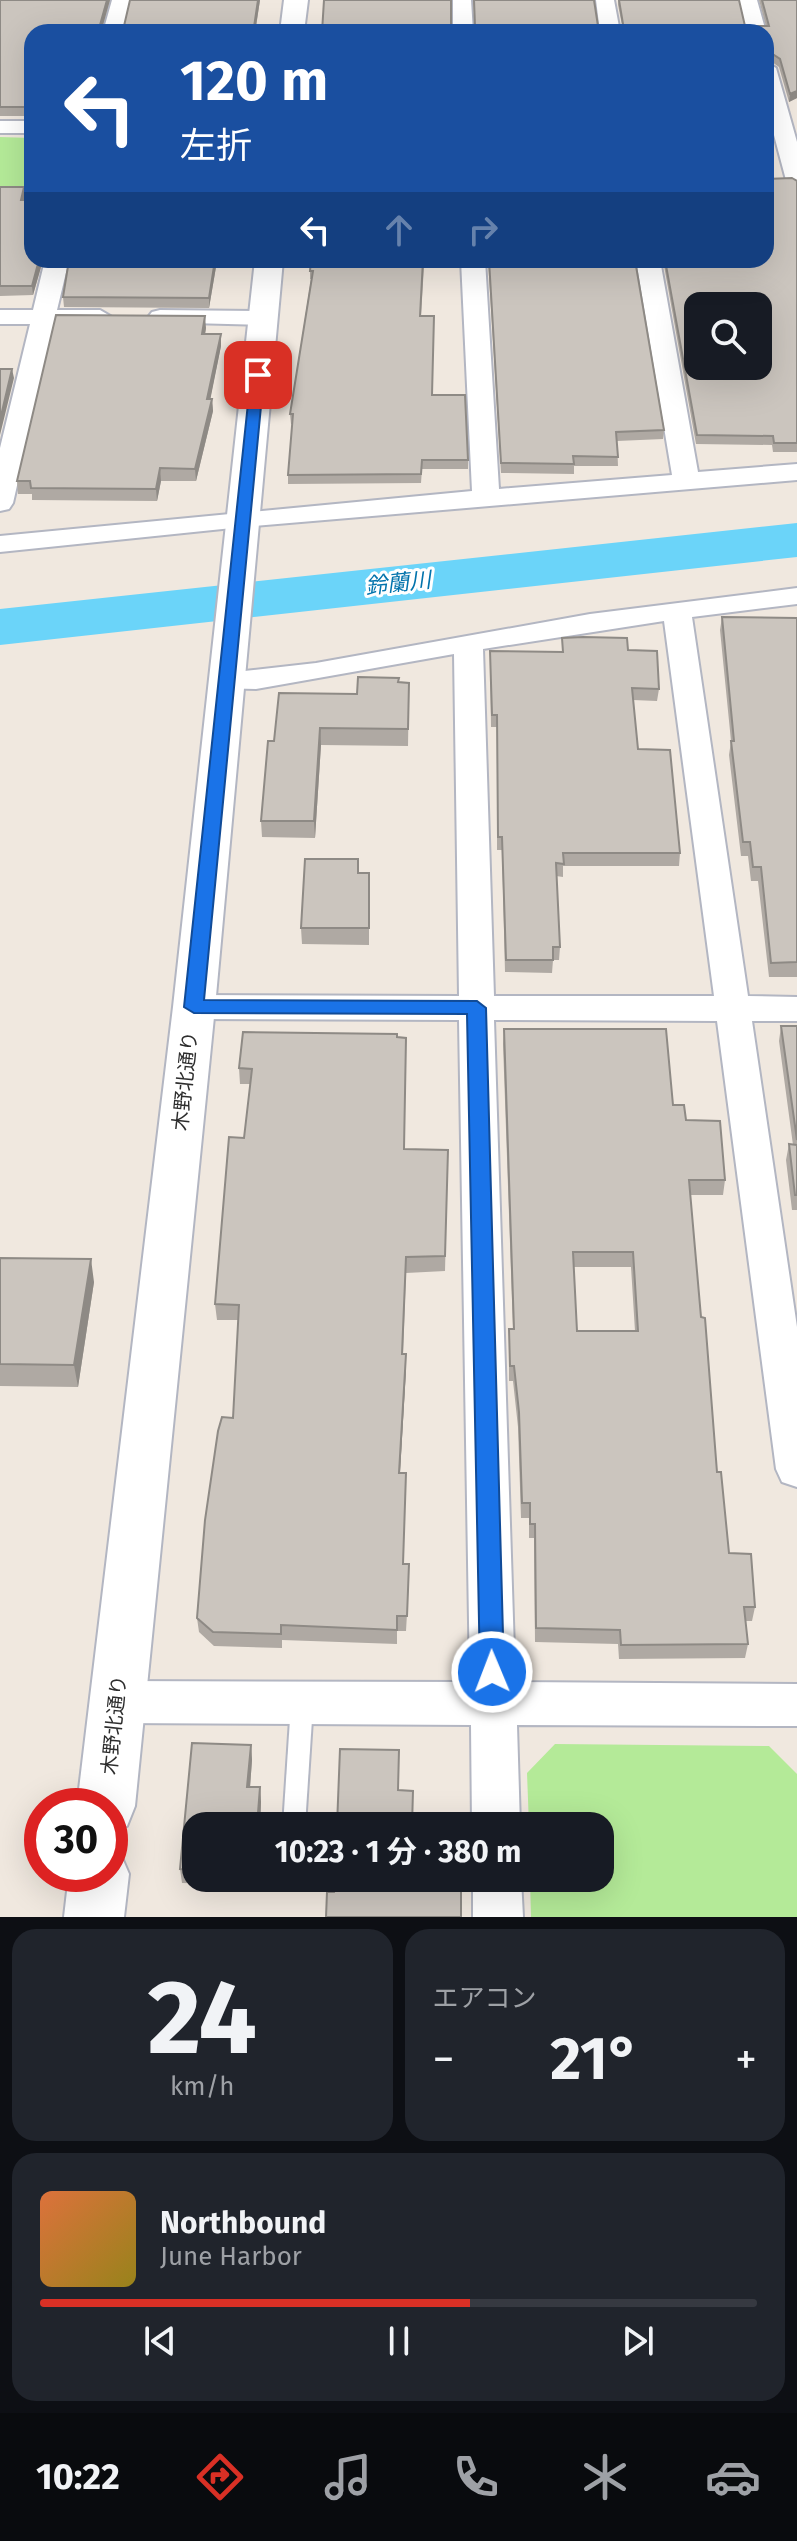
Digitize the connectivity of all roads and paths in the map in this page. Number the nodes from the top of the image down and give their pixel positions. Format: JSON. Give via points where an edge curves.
{"nodes":[{"id":1,"x":121,"y":0,"type":"edge"},
{"id":2,"x":296,"y":0,"type":"edge"},
{"id":3,"x":462,"y":0,"type":"edge"},
{"id":4,"x":605,"y":0,"type":"edge"},
{"id":5,"x":748,"y":0,"type":"edge"},
{"id":6,"x":115,"y":24,"type":"edge"},
{"id":7,"x":293,"y":24,"type":"edge"},
{"id":8,"x":463,"y":24,"type":"edge"},
{"id":9,"x":609,"y":24,"type":"edge"},
{"id":10,"x":754,"y":24,"type":"edge"},
{"id":11,"x":774,"y":100,"type":"edge"},
{"id":12,"x":0,"y":127,"type":"edge"},
{"id":13,"x":24,"y":127,"type":"edge"},
{"id":14,"x":782,"y":131,"type":"edge"},
{"id":15,"x":797,"y":180,"type":"edge"},
{"id":16,"x":55,"y":268,"type":"edge"},
{"id":17,"x":268,"y":268,"type":"edge"},
{"id":18,"x":473,"y":268,"type":"edge"},
{"id":19,"x":649,"y":268,"type":"edge"},
{"id":20,"x":0,"y":317,"type":"edge"},
{"id":21,"x":43,"y":317,"type":"junction"},
{"id":22,"x":264,"y":318,"type":"junction"},
{"id":23,"x":797,"y":472,"type":"edge"},
{"id":24,"x":687,"y":483,"type":"junction"},
{"id":25,"x":486,"y":500,"type":"junction"},
{"id":26,"x":0,"y":503,"type":"edge"},
{"id":27,"x":242,"y":519,"type":"junction"},
{"id":28,"x":0,"y":544,"type":"edge"},
{"id":29,"x":797,"y":596,"type":"edge"},
{"id":30,"x":677,"y":610,"type":"junction"},
{"id":31,"x":468,"y":642,"type":"junction"},
{"id":32,"x":226,"y":682,"type":"junction"},
{"id":33,"x":194,"y":1007,"type":"junction"},
{"id":34,"x":477,"y":1008,"type":"junction"},
{"id":35,"x":732,"y":1009,"type":"junction"},
{"id":36,"x":797,"y":1009,"type":"edge"},
{"id":37,"x":797,"y":1469,"type":"edge"},
{"id":38,"x":116,"y":1702,"type":"junction"},
{"id":39,"x":302,"y":1703,"type":"junction"},
{"id":40,"x":493,"y":1704,"type":"junction"},
{"id":41,"x":797,"y":1705,"type":"edge"},
{"id":42,"x":108,"y":1788,"type":"edge"},
{"id":43,"x":295,"y":1812,"type":"edge"},
{"id":44,"x":496,"y":1812,"type":"edge"},
{"id":45,"x":97,"y":1892,"type":"edge"},
{"id":46,"x":497,"y":1892,"type":"edge"},
{"id":47,"x":94,"y":1917,"type":"edge"},
{"id":48,"x":498,"y":1917,"type":"edge"}],
"edges":[{"from":1,"to":6,"type":"street"},
{"from":2,"to":7,"type":"street"},
{"from":3,"to":8,"type":"street"},
{"from":4,"to":9,"type":"street"},
{"from":5,"to":10,"type":"street"},
{"from":11,"to":14,"type":"street"},
{"from":12,"to":13,"type":"street"},
{"from":14,"to":15,"type":"street"},
{"from":16,"to":21,"type":"street"},
{"from":17,"to":22,"type":"street","name":"木野北通り"},
{"from":18,"to":25,"type":"street"},
{"from":19,"to":24,"type":"street"},
{"from":20,"to":21,"type":"street"},
{"from":21,"to":22,"type":"street"},
{"from":21,"to":26,"type":"street"},
{"from":22,"to":27,"type":"street","name":"木野北通り"},
{"from":23,"to":24,"type":"street"},
{"from":24,"to":25,"type":"street"},
{"from":25,"to":27,"type":"street"},
{"from":27,"to":28,"type":"street"},
{"from":27,"to":32,"type":"street","name":"木野北通り"},
{"from":29,"to":30,"type":"street"},
{"from":30,"to":31,"type":"street"},
{"from":30,"to":35,"type":"street"},
{"from":31,"to":32,"type":"street","via":[[272,680]]},
{"from":31,"to":34,"type":"street"},
{"from":32,"to":33,"type":"street","name":"木野北通り"},
{"from":33,"to":34,"type":"street"},
{"from":33,"to":38,"type":"street","name":"木野北通り"},
{"from":34,"to":35,"type":"street"},
{"from":34,"to":40,"type":"street"},
{"from":35,"to":36,"type":"street"},
{"from":35,"to":37,"type":"street"},
{"from":38,"to":39,"type":"street"},
{"from":38,"to":42,"type":"street","name":"木野北通り"},
{"from":39,"to":40,"type":"street"},
{"from":39,"to":43,"type":"lane"},
{"from":40,"to":41,"type":"street"},
{"from":40,"to":44,"type":"street"},
{"from":45,"to":47,"type":"street"},
{"from":46,"to":48,"type":"street"}]}
